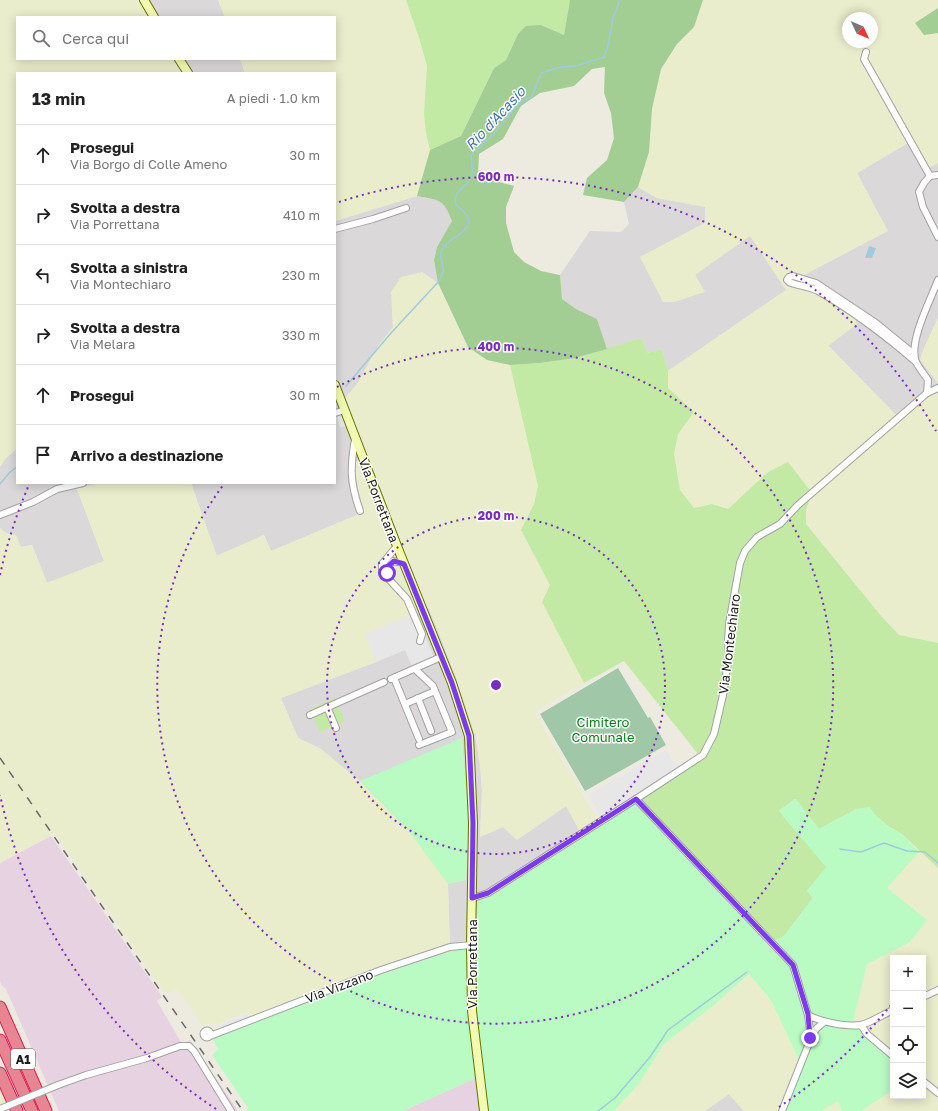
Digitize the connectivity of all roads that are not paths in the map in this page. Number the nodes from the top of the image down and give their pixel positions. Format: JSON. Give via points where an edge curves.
{"nodes":[{"id":1,"x":144,"y":0,"type":"edge"},
{"id":2,"x":153,"y":16,"type":"edge"},
{"id":3,"x":866,"y":52,"type":"dead end"},
{"id":4,"x":180,"y":60,"type":"edge"},
{"id":5,"x":187,"y":72,"type":"edge"},
{"id":6,"x":938,"y":175,"type":"edge"},
{"id":7,"x":930,"y":176,"type":"junction"},
{"id":8,"x":406,"y":208,"type":"dead end"},
{"id":9,"x":336,"y":229,"type":"edge"},
{"id":10,"x":938,"y":237,"type":"edge"},
{"id":11,"x":938,"y":280,"type":"edge"},
{"id":12,"x":914,"y":354,"type":"junction"},
{"id":13,"x":916,"y":362,"type":"junction"},
{"id":14,"x":336,"y":387,"type":"edge"},
{"id":15,"x":938,"y":388,"type":"edge"},
{"id":16,"x":927,"y":393,"type":"junction"},
{"id":17,"x":345,"y":410,"type":"junction"},
{"id":18,"x":336,"y":413,"type":"edge"},
{"id":19,"x":356,"y":438,"type":"junction"},
{"id":20,"x":79,"y":484,"type":"edge"},
{"id":21,"x":360,"y":511,"type":"dead end"},
{"id":22,"x":0,"y":515,"type":"edge"},
{"id":23,"x":397,"y":546,"type":"junction"},
{"id":24,"x":402,"y":560,"type":"junction"},
{"id":25,"x":392,"y":582,"type":"junction"},
{"id":26,"x":420,"y":641,"type":"dead end"},
{"id":27,"x":441,"y":657,"type":"junction"},
{"id":28,"x":415,"y":669,"type":"junction"},
{"id":29,"x":384,"y":682,"type":"dead end"},
{"id":30,"x":435,"y":691,"type":"junction"},
{"id":31,"x":418,"y":698,"type":"junction"},
{"id":32,"x":405,"y":704,"type":"junction"},
{"id":33,"x":327,"y":707,"type":"junction"},
{"id":34,"x":310,"y":715,"type":"dead end"},
{"id":35,"x":336,"y":728,"type":"dead end"},
{"id":36,"x":431,"y":731,"type":"dead end"},
{"id":37,"x":636,"y":799,"type":"junction"},
{"id":38,"x":472,"y":898,"type":"junction"},
{"id":39,"x":471,"y":945,"type":"junction"},
{"id":40,"x":938,"y":990,"type":"edge"},
{"id":41,"x":926,"y":996,"type":"edge"},
{"id":42,"x":0,"y":1006,"type":"edge"},
{"id":43,"x":890,"y":1011,"type":"edge"},
{"id":44,"x":808,"y":1014,"type":"junction"},
{"id":45,"x":824,"y":1022,"type":"junction"},
{"id":46,"x":861,"y":1025,"type":"junction"},
{"id":47,"x":212,"y":1034,"type":"dead end"},
{"id":48,"x":810,"y":1038,"type":"junction"},
{"id":49,"x":0,"y":1040,"type":"edge"},
{"id":50,"x":890,"y":1054,"type":"edge"},
{"id":51,"x":0,"y":1073,"type":"edge"},
{"id":52,"x":926,"y":1083,"type":"edge"},
{"id":53,"x":938,"y":1093,"type":"edge"},
{"id":54,"x":0,"y":1109,"type":"edge"},
{"id":55,"x":17,"y":1111,"type":"edge"},
{"id":56,"x":32,"y":1111,"type":"edge"},
{"id":57,"x":46,"y":1111,"type":"edge"},
{"id":58,"x":232,"y":1111,"type":"edge"},
{"id":59,"x":484,"y":1111,"type":"edge"},
{"id":60,"x":782,"y":1111,"type":"edge"}],
"edges":[{"from":1,"to":2,"type":"main road"},
{"from":3,"to":7,"type":"street","via":[[864,59]]},
{"from":4,"to":5,"type":"main road"},
{"from":6,"to":7,"type":"street"},
{"from":7,"to":10,"type":"street","via":[[919,192]]},
{"from":8,"to":9,"type":"street"},
{"from":11,"to":12,"type":"street","via":[[920,323]]},
{"from":12,"to":13,"type":"street"},
{"from":12,"to":13,"type":"street","via":[[876,323],[816,283],[792,276],[787,280],[816,290],[898,346]]},
{"from":13,"to":16,"type":"street","via":[[928,380]]},
{"from":14,"to":17,"type":"main road","name":"Via Porrettana"},
{"from":15,"to":16,"type":"street","name":"Via Montechiaro"},
{"from":16,"to":37,"type":"street","name":"Via Montechiaro","via":[[780,524],[757,537],[745,551],[740,563],[729,624],[729,654],[714,734],[703,754]]},
{"from":17,"to":18,"type":"street"},
{"from":17,"to":19,"type":"main road","name":"Via Porrettana"},
{"from":19,"to":21,"type":"street","via":[[351,471],[352,487]]},
{"from":19,"to":23,"type":"main road","name":"Via Porrettana"},
{"from":20,"to":22,"type":"street","via":[[57,489]]},
{"from":23,"to":24,"type":"main road","name":"Via Porrettana"},
{"from":23,"to":25,"type":"street","via":[[382,564],[385,575]]},
{"from":24,"to":25,"type":"street","via":[[394,561],[387,567]]},
{"from":24,"to":27,"type":"main road","name":"Via Porrettana"},
{"from":25,"to":26,"type":"street","via":[[407,599],[422,634]]},
{"from":27,"to":28,"type":"street"},
{"from":27,"to":38,"type":"main road","name":"Via Porrettana","via":[[469,736],[473,823]]},
{"from":28,"to":30,"type":"street"},
{"from":28,"to":32,"type":"street","via":[[393,678]]},
{"from":29,"to":33,"type":"street"},
{"from":30,"to":31,"type":"street"},
{"from":30,"to":32,"type":"street","via":[[452,732],[420,743]]},
{"from":31,"to":32,"type":"street"},
{"from":31,"to":36,"type":"street"},
{"from":33,"to":34,"type":"street"},
{"from":33,"to":35,"type":"street"},
{"from":37,"to":38,"type":"street","name":"Via Montechiaro","via":[[488,893]]},
{"from":37,"to":44,"type":"street","via":[[793,965]]},
{"from":38,"to":39,"type":"main road","name":"Via Porrettana"},
{"from":39,"to":47,"type":"street","name":"Via Vizzano","via":[[450,947],[381,970]]},
{"from":39,"to":59,"type":"main road","name":"Via Porrettana","via":[[472,1022]]},
{"from":40,"to":41,"type":"street"},
{"from":42,"to":57,"type":"highway","number":"A1"},
{"from":43,"to":46,"type":"street"},
{"from":44,"to":45,"type":"street"},
{"from":44,"to":48,"type":"street"},
{"from":45,"to":46,"type":"street"},
{"from":45,"to":48,"type":"street"},
{"from":46,"to":50,"type":"street","via":[[866,1034]]},
{"from":48,"to":60,"type":"street"},
{"from":49,"to":56,"type":"highway","number":"A1"},
{"from":51,"to":55,"type":"highway"},
{"from":52,"to":53,"type":"street"},
{"from":54,"to":58,"type":"street","bridge":true,"via":[[86,1074],[147,1058],[180,1046],[189,1046]]}]}
